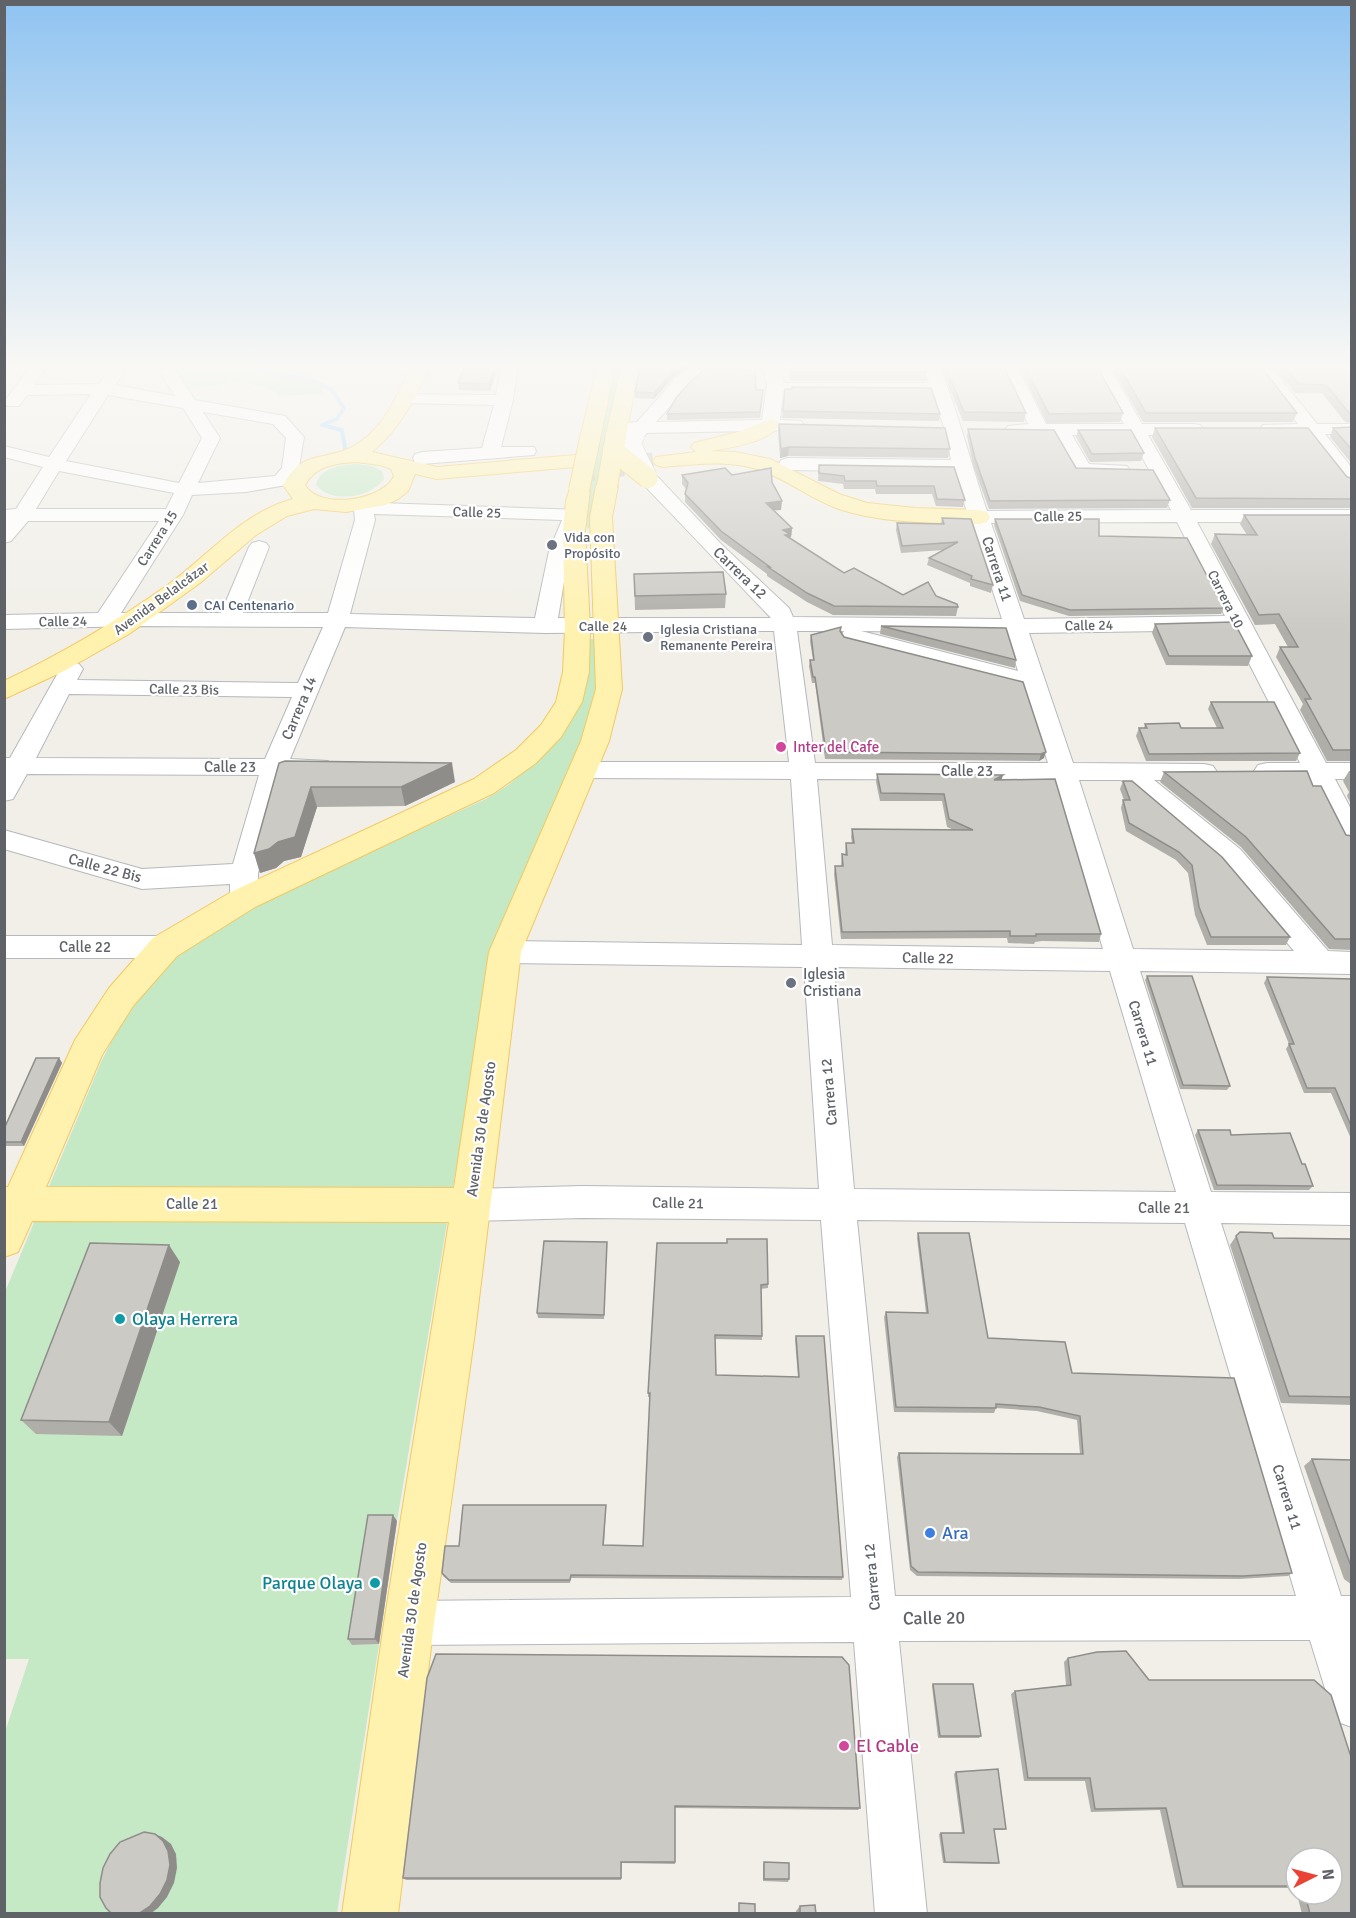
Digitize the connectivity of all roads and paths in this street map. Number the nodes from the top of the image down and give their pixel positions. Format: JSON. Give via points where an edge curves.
{"nodes":[{"id":1,"x":10,"y":453,"type":"edge"},
{"id":2,"x":61,"y":453,"type":"edge"},
{"id":3,"x":204,"y":453,"type":"edge"},
{"id":4,"x":293,"y":453,"type":"edge"},
{"id":5,"x":357,"y":453,"type":"edge"},
{"id":6,"x":390,"y":453,"type":"edge"},
{"id":7,"x":484,"y":453,"type":"edge"},
{"id":8,"x":586,"y":453,"type":"edge"},
{"id":9,"x":618,"y":453,"type":"edge"},
{"id":10,"x":643,"y":453,"type":"edge"},
{"id":11,"x":691,"y":453,"type":"edge"},
{"id":12,"x":959,"y":453,"type":"edge"},
{"id":13,"x":1073,"y":453,"type":"edge"},
{"id":14,"x":1148,"y":453,"type":"edge"},
{"id":15,"x":1331,"y":453,"type":"edge"},
{"id":16,"x":350,"y":456,"type":"junction"},
{"id":17,"x":422,"y":458,"type":"dead end"},
{"id":18,"x":396,"y":463,"type":"junction"},
{"id":19,"x":54,"y":464,"type":"junction"},
{"id":20,"x":656,"y":464,"type":"junction"},
{"id":21,"x":781,"y":466,"type":"junction"},
{"id":22,"x":962,"y":466,"type":"junction"},
{"id":23,"x":1156,"y":469,"type":"junction"},
{"id":24,"x":291,"y":481,"type":"junction"},
{"id":25,"x":1352,"y":481,"type":"edge"},
{"id":26,"x":186,"y":490,"type":"junction"},
{"id":27,"x":575,"y":491,"type":"junction"},
{"id":28,"x":314,"y":502,"type":"junction"},
{"id":29,"x":377,"y":504,"type":"junction"},
{"id":30,"x":13,"y":515,"type":"edge"},
{"id":31,"x":173,"y":515,"type":"junction"},
{"id":32,"x":1183,"y":515,"type":"junction"},
{"id":33,"x":1352,"y":516,"type":"edge"},
{"id":34,"x":979,"y":517,"type":"junction"},
{"id":35,"x":4,"y":537,"type":"edge"},
{"id":36,"x":259,"y":547,"type":"dead end"},
{"id":37,"x":135,"y":619,"type":"junction"},
{"id":38,"x":105,"y":620,"type":"junction"},
{"id":39,"x":337,"y":620,"type":"junction"},
{"id":40,"x":228,"y":621,"type":"junction"},
{"id":41,"x":4,"y":622,"type":"edge"},
{"id":42,"x":1238,"y":623,"type":"junction"},
{"id":43,"x":795,"y":624,"type":"junction"},
{"id":44,"x":545,"y":626,"type":"junction"},
{"id":45,"x":591,"y":626,"type":"junction"},
{"id":46,"x":1015,"y":626,"type":"junction"},
{"id":47,"x":78,"y":654,"type":"junction"},
{"id":48,"x":4,"y":670,"type":"edge"},
{"id":49,"x":1034,"y":682,"type":"junction"},
{"id":50,"x":61,"y":687,"type":"junction"},
{"id":51,"x":307,"y":690,"type":"junction"},
{"id":52,"x":4,"y":691,"type":"edge"},
{"id":53,"x":12,"y":766,"type":"edge"},
{"id":54,"x":274,"y":767,"type":"junction"},
{"id":55,"x":342,"y":767,"type":"edge"},
{"id":56,"x":583,"y":770,"type":"junction"},
{"id":57,"x":803,"y":771,"type":"junction"},
{"id":58,"x":1062,"y":771,"type":"junction"},
{"id":59,"x":1317,"y":771,"type":"junction"},
{"id":60,"x":1352,"y":771,"type":"edge"},
{"id":61,"x":1128,"y":772,"type":"junction"},
{"id":62,"x":4,"y":794,"type":"edge"},
{"id":63,"x":1352,"y":837,"type":"edge"},
{"id":64,"x":4,"y":839,"type":"edge"},
{"id":65,"x":244,"y":886,"type":"junction"},
{"id":66,"x":4,"y":947,"type":"edge"},
{"id":67,"x":165,"y":947,"type":"junction"},
{"id":68,"x":506,"y":952,"type":"junction"},
{"id":69,"x":818,"y":957,"type":"junction"},
{"id":70,"x":1120,"y":960,"type":"junction"},
{"id":71,"x":1320,"y":962,"type":"junction"},
{"id":72,"x":1352,"y":963,"type":"edge"},
{"id":73,"x":470,"y":1204,"type":"junction"},
{"id":74,"x":838,"y":1205,"type":"junction"},
{"id":75,"x":1198,"y":1208,"type":"junction"},
{"id":76,"x":1352,"y":1209,"type":"edge"},
{"id":77,"x":9,"y":1216,"type":"edge"},
{"id":78,"x":1338,"y":1618,"type":"edge"},
{"id":79,"x":876,"y":1619,"type":"junction"},
{"id":80,"x":409,"y":1623,"type":"junction"},
{"id":81,"x":1352,"y":1704,"type":"edge"},
{"id":82,"x":370,"y":1914,"type":"edge"},
{"id":83,"x":901,"y":1914,"type":"edge"}],
"edges":[{"from":1,"to":19,"type":"street"},
{"from":2,"to":19,"type":"street"},
{"from":3,"to":26,"type":"street","name":"Carrera 15"},
{"from":4,"to":24,"type":"street"},
{"from":5,"to":16,"type":"main road"},
{"from":6,"to":18,"type":"main road"},
{"from":7,"to":17,"type":"street"},
{"from":8,"to":27,"type":"main road","name":"Avenida 30 de Agosto","bridge":true},
{"from":9,"to":45,"type":"main road","name":"Avenida 30 de Agosto","bridge":true,"via":[[601,517]]},
{"from":10,"to":20,"type":"main road","bridge":true},
{"from":11,"to":20,"type":"main road"},
{"from":12,"to":22,"type":"street","name":"Carrera 11"},
{"from":13,"to":23,"type":"street","via":[[1083,470]]},
{"from":14,"to":23,"type":"street","name":"Carrera 10"},
{"from":15,"to":25,"type":"street"},
{"from":16,"to":18,"type":"main road"},
{"from":16,"to":24,"type":"main road","name":"Avenida Belalcázar","via":[[320,463]]},
{"from":18,"to":27,"type":"main road","via":[[438,473]]},
{"from":18,"to":29,"type":"main road","via":[[405,476]]},
{"from":19,"to":26,"type":"street"},
{"from":19,"to":30,"type":"street"},
{"from":20,"to":21,"type":"main road","name":"Calle 25","via":[[720,457]]},
{"from":20,"to":43,"type":"street","name":"Carrera 12","via":[[715,549]]},
{"from":21,"to":22,"type":"street"},
{"from":21,"to":34,"type":"main road","name":"Calle 25","via":[[819,494],[872,511]]},
{"from":22,"to":34,"type":"street","name":"Carrera 11"},
{"from":23,"to":32,"type":"street","name":"Carrera 10"},
{"from":24,"to":26,"type":"street"},
{"from":24,"to":28,"type":"main road","via":[[300,495]]},
{"from":24,"to":38,"type":"main road","name":"Avenida Belalcázar","via":[[232,520],[174,570]]},
{"from":26,"to":31,"type":"street","name":"Carrera 15"},
{"from":27,"to":29,"type":"main road"},
{"from":27,"to":29,"type":"street","name":"Calle 25"},
{"from":27,"to":44,"type":"street"},
{"from":27,"to":45,"type":"main road","name":"Avenida 30 de Agosto"},
{"from":28,"to":29,"type":"main road"},
{"from":28,"to":37,"type":"main road","name":"Avenida Belalcázar","via":[[293,506],[260,522]]},
{"from":29,"to":39,"type":"street","name":"Carrera 14"},
{"from":30,"to":31,"type":"street"},
{"from":30,"to":35,"type":"street"},
{"from":31,"to":38,"type":"street","name":"Carrera 15"},
{"from":32,"to":33,"type":"street","name":"Calle 25"},
{"from":32,"to":34,"type":"street","name":"Calle 25"},
{"from":32,"to":42,"type":"street","name":"Carrera 10"},
{"from":34,"to":46,"type":"street","name":"Carrera 11"},
{"from":36,"to":40,"type":"street"},
{"from":37,"to":38,"type":"street","name":"Calle 24"},
{"from":37,"to":40,"type":"street","name":"Calle 24"},
{"from":37,"to":47,"type":"main road","name":"Avenida Belalcázar"},
{"from":38,"to":41,"type":"street","name":"Calle 24"},
{"from":38,"to":48,"type":"main road","name":"Avenida Belalcázar"},
{"from":39,"to":40,"type":"street","name":"Calle 24"},
{"from":39,"to":44,"type":"street","name":"Calle 24"},
{"from":39,"to":51,"type":"street","name":"Carrera 14"},
{"from":42,"to":46,"type":"street","name":"Calle 24"},
{"from":42,"to":59,"type":"street","name":"Carrera 10"},
{"from":43,"to":45,"type":"street","name":"Calle 24"},
{"from":43,"to":46,"type":"street","name":"Calle 24"},
{"from":43,"to":49,"type":"street"},
{"from":43,"to":57,"type":"street","name":"Carrera 12"},
{"from":44,"to":45,"type":"street","name":"Calle 24"},
{"from":45,"to":56,"type":"main road","name":"Avenida 30 de Agosto","via":[[609,689]]},
{"from":45,"to":65,"type":"main road","name":"Avenida 30 de Agosto","via":[[574,688],[562,713],[534,751],[514,769],[474,791]]},
{"from":46,"to":49,"type":"street","name":"Carrera 11"},
{"from":47,"to":50,"type":"street"},
{"from":47,"to":52,"type":"main road","name":"Avenida Belalcázar"},
{"from":49,"to":58,"type":"street","name":"Carrera 11"},
{"from":50,"to":51,"type":"street","name":"Calle 23 Bis"},
{"from":50,"to":53,"type":"street"},
{"from":51,"to":54,"type":"street","name":"Carrera 14"},
{"from":53,"to":54,"type":"street","name":"Calle 23"},
{"from":53,"to":62,"type":"street"},
{"from":54,"to":55,"type":"street","name":"Calle 23"},
{"from":54,"to":65,"type":"street","name":"Carrera 14"},
{"from":56,"to":57,"type":"street","name":"Calle 23"},
{"from":56,"to":68,"type":"main road","name":"Avenida 30 de Agosto"},
{"from":57,"to":58,"type":"street","name":"Calle 23"},
{"from":57,"to":69,"type":"street","name":"Carrera 12"},
{"from":58,"to":61,"type":"street","name":"Calle 23"},
{"from":58,"to":70,"type":"street","name":"Carrera 11"},
{"from":59,"to":60,"type":"street","name":"Calle 23"},
{"from":59,"to":61,"type":"street","name":"Calle 23"},
{"from":59,"to":63,"type":"street","name":"Carrera 10"},
{"from":61,"to":71,"type":"street","via":[[1230,856]]},
{"from":64,"to":65,"type":"street","name":"Calle 22 Bis","via":[[142,879]]},
{"from":65,"to":67,"type":"main road","name":"Avenida 30 de Agosto"},
{"from":66,"to":67,"type":"street","name":"Calle 22"},
{"from":67,"to":77,"type":"main road","name":"Avenida 30 de Agosto","via":[[121,997],[87,1050]]},
{"from":68,"to":69,"type":"street","name":"Calle 22"},
{"from":68,"to":73,"type":"main road","name":"Avenida 30 de Agosto"},
{"from":69,"to":70,"type":"street","name":"Calle 22"},
{"from":69,"to":74,"type":"street","name":"Carrera 12"},
{"from":70,"to":71,"type":"street","name":"Calle 22"},
{"from":70,"to":75,"type":"street","name":"Carrera 11"},
{"from":71,"to":72,"type":"street","name":"Calle 22"},
{"from":73,"to":74,"type":"street","name":"Calle 21"},
{"from":73,"to":77,"type":"main road","name":"Calle 21"},
{"from":73,"to":80,"type":"main road","name":"Avenida 30 de Agosto"},
{"from":74,"to":75,"type":"street","name":"Calle 21"},
{"from":74,"to":79,"type":"street","name":"Carrera 12"},
{"from":75,"to":76,"type":"street","name":"Calle 21"},
{"from":75,"to":78,"type":"street","name":"Carrera 11"},
{"from":78,"to":79,"type":"street","name":"Calle 20"},
{"from":78,"to":81,"type":"street","name":"Carrera 11"},
{"from":79,"to":80,"type":"street","name":"Calle 20"},
{"from":79,"to":83,"type":"street","name":"Carrera 12"},
{"from":80,"to":82,"type":"main road","name":"Avenida 30 de Agosto"}]}
